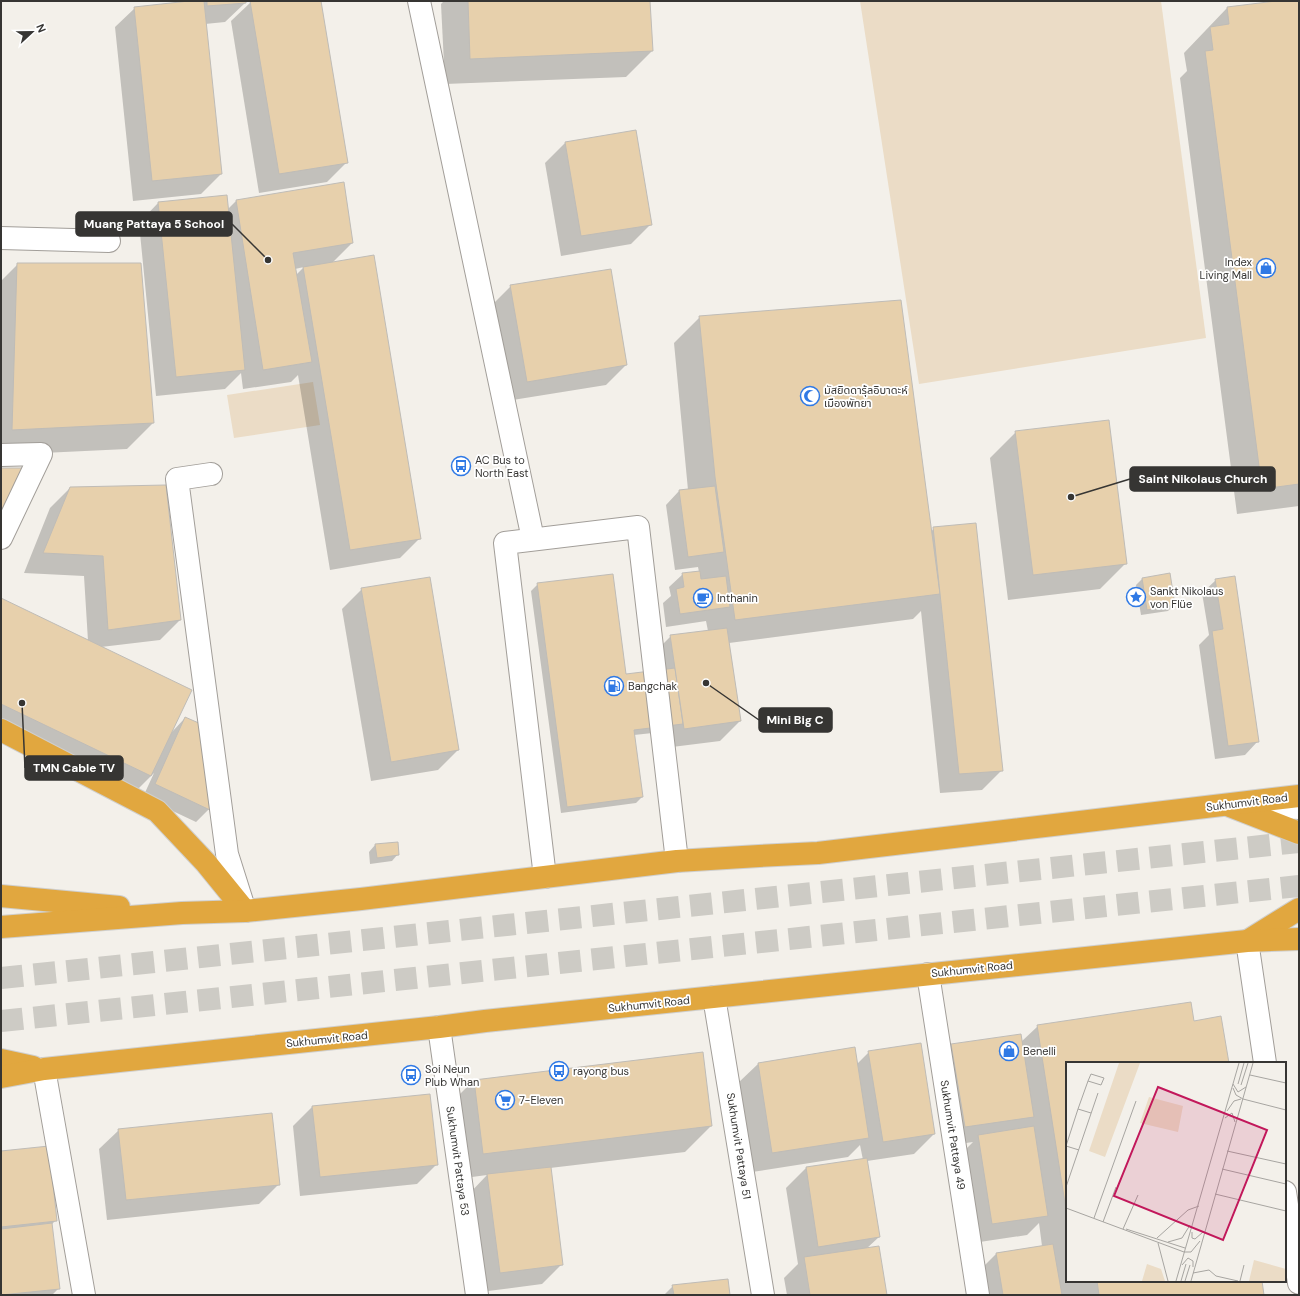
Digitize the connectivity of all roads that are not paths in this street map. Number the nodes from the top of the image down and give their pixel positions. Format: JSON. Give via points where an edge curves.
{"nodes":[{"id":1,"x":419,"y":1,"type":"edge"},
{"id":2,"x":1,"y":238,"type":"edge"},
{"id":3,"x":109,"y":242,"type":"dead end"},
{"id":4,"x":1,"y":455,"type":"edge"},
{"id":5,"x":211,"y":474,"type":"dead end"},
{"id":6,"x":1,"y":538,"type":"edge"},
{"id":7,"x":533,"y":539,"type":"junction"},
{"id":8,"x":1,"y":730,"type":"edge"},
{"id":9,"x":1299,"y":796,"type":"edge"},
{"id":10,"x":1228,"y":805,"type":"junction"},
{"id":11,"x":1299,"y":808,"type":"edge"},
{"id":12,"x":1299,"y":833,"type":"edge"},
{"id":13,"x":677,"y":861,"type":"junction"},
{"id":14,"x":545,"y":877,"type":"junction"},
{"id":15,"x":1,"y":896,"type":"edge"},
{"id":16,"x":1299,"y":909,"type":"edge"},
{"id":17,"x":245,"y":911,"type":"junction"},
{"id":18,"x":182,"y":913,"type":"junction"},
{"id":19,"x":12,"y":926,"type":"edge"},
{"id":20,"x":1,"y":932,"type":"edge"},
{"id":21,"x":1299,"y":939,"type":"edge"},
{"id":22,"x":1247,"y":941,"type":"junction"},
{"id":23,"x":928,"y":974,"type":"junction"},
{"id":24,"x":714,"y":997,"type":"junction"},
{"id":25,"x":439,"y":1027,"type":"junction"},
{"id":26,"x":1,"y":1060,"type":"edge"},
{"id":27,"x":1265,"y":1062,"type":"edge"},
{"id":28,"x":44,"y":1069,"type":"junction"},
{"id":29,"x":1,"y":1077,"type":"edge"},
{"id":30,"x":1286,"y":1198,"type":"edge"},
{"id":31,"x":1299,"y":1283,"type":"edge"},
{"id":32,"x":84,"y":1295,"type":"edge"},
{"id":33,"x":477,"y":1295,"type":"edge"},
{"id":34,"x":763,"y":1295,"type":"edge"},
{"id":35,"x":978,"y":1295,"type":"edge"}],
"edges":[{"from":1,"to":7,"type":"street"},
{"from":2,"to":3,"type":"street"},
{"from":4,"to":6,"type":"street","via":[[41,454]]},
{"from":5,"to":17,"type":"street","via":[[177,479],[227,854]]},
{"from":7,"to":13,"type":"street","via":[[638,527]]},
{"from":7,"to":14,"type":"street","via":[[505,543]]},
{"from":8,"to":17,"type":"highway","via":[[157,811],[206,863]]},
{"from":9,"to":10,"type":"highway","name":"Sukhumvit Road"},
{"from":10,"to":11,"type":"street"},
{"from":10,"to":12,"type":"highway"},
{"from":10,"to":13,"type":"highway","name":"Sukhumvit Road","via":[[818,853]]},
{"from":13,"to":14,"type":"highway","name":"Sukhumvit Road"},
{"from":14,"to":17,"type":"highway","name":"Sukhumvit Road"},
{"from":15,"to":18,"type":"highway"},
{"from":16,"to":22,"type":"highway"},
{"from":17,"to":18,"type":"highway","name":"Sukhumvit Road"},
{"from":18,"to":19,"type":"highway","name":"Sukhumvit Road"},
{"from":19,"to":20,"type":"highway","name":"Sukhumvit Road"},
{"from":21,"to":22,"type":"highway","name":"Sukhumvit Road"},
{"from":22,"to":23,"type":"highway","name":"Sukhumvit Road"},
{"from":22,"to":27,"type":"street"},
{"from":23,"to":24,"type":"highway","name":"Sukhumvit Road"},
{"from":23,"to":35,"type":"street","name":"Sukhumvit Pattaya 49"},
{"from":24,"to":25,"type":"highway","name":"Sukhumvit Road"},
{"from":24,"to":34,"type":"street","name":"Sukhumvit Pattaya 51"},
{"from":25,"to":28,"type":"highway","name":"Sukhumvit Road"},
{"from":25,"to":33,"type":"street","name":"Sukhumvit Pattaya 53"},
{"from":26,"to":28,"type":"highway"},
{"from":28,"to":29,"type":"highway","name":"Sukhumvit Road"},
{"from":28,"to":32,"type":"street"},
{"from":30,"to":31,"type":"street"}]}
